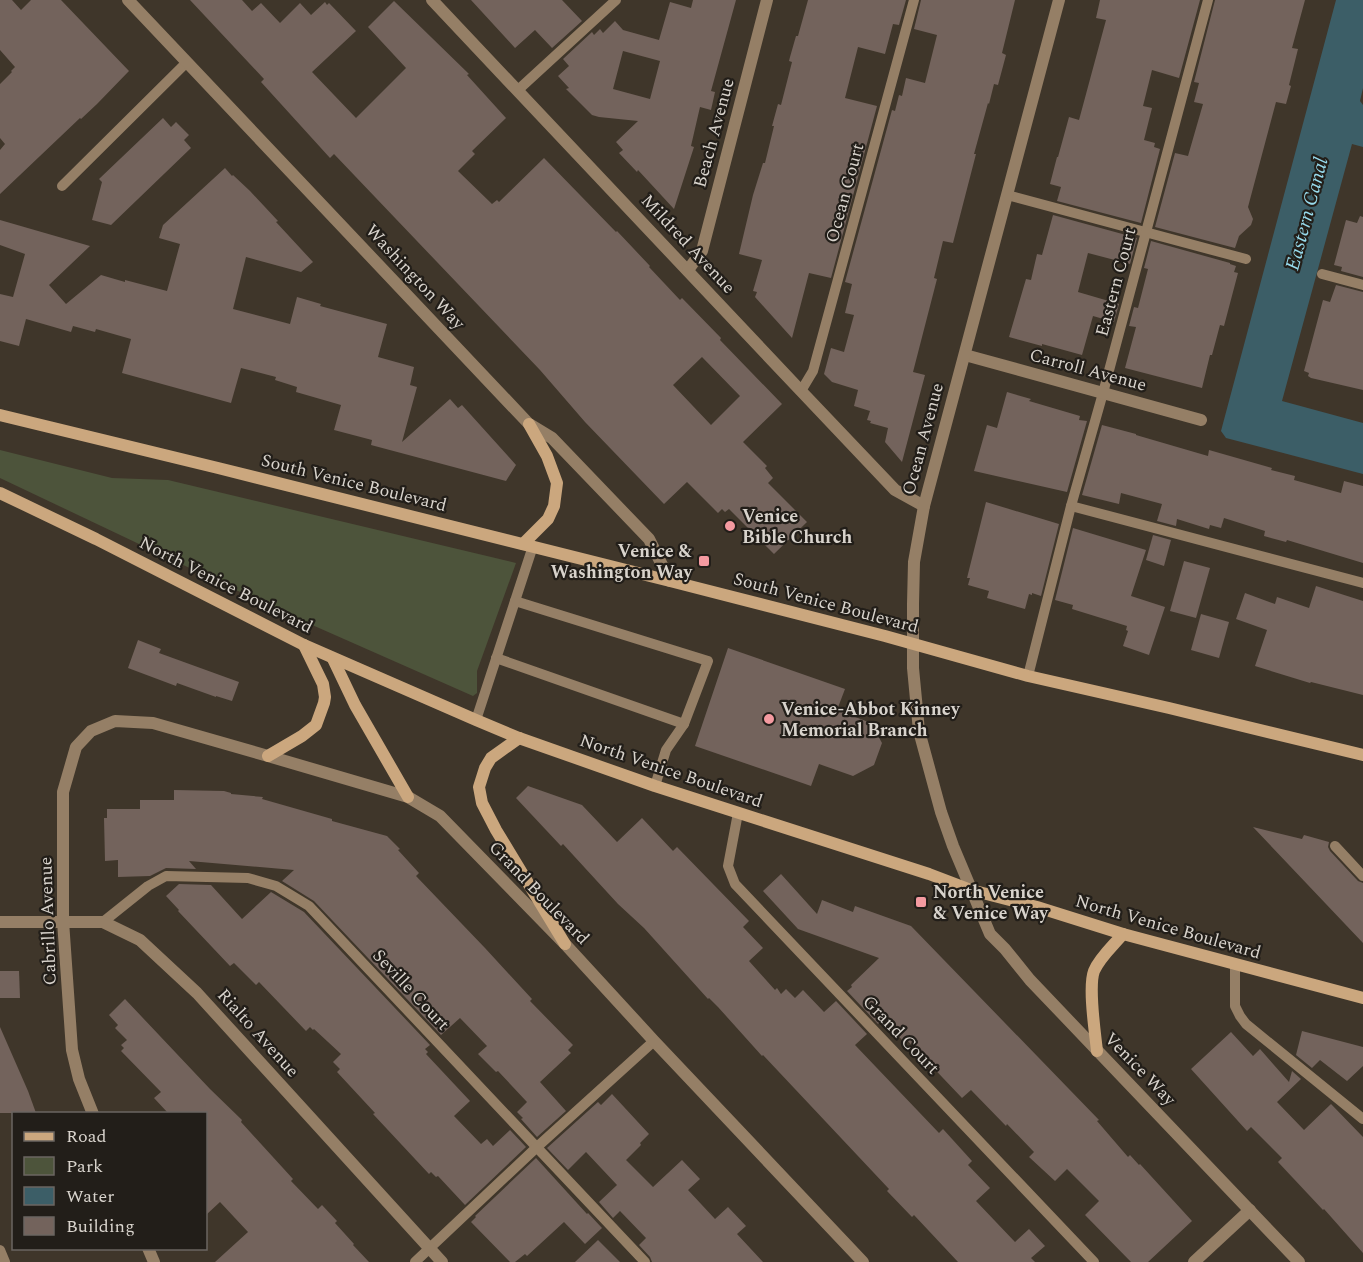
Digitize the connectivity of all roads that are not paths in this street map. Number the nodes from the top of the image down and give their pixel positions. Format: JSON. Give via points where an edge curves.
{"nodes":[{"id":1,"x":128,"y":0,"type":"edge"},
{"id":2,"x":432,"y":0,"type":"edge"},
{"id":3,"x":616,"y":0,"type":"edge"},
{"id":4,"x":767,"y":0,"type":"edge"},
{"id":5,"x":914,"y":0,"type":"edge"},
{"id":6,"x":1059,"y":0,"type":"edge"},
{"id":7,"x":1208,"y":0,"type":"edge"},
{"id":8,"x":188,"y":62,"type":"junction"},
{"id":9,"x":519,"y":90,"type":"junction"},
{"id":10,"x":62,"y":186,"type":"dead end"},
{"id":11,"x":1007,"y":195,"type":"junction"},
{"id":12,"x":1146,"y":233,"type":"junction"},
{"id":13,"x":1246,"y":259,"type":"dead end"},
{"id":14,"x":688,"y":270,"type":"junction"},
{"id":15,"x":1322,"y":274,"type":"dead end"},
{"id":16,"x":1363,"y":285,"type":"edge"},
{"id":17,"x":965,"y":355,"type":"junction"},
{"id":18,"x":801,"y":391,"type":"junction"},
{"id":19,"x":1103,"y":393,"type":"junction"},
{"id":20,"x":0,"y":415,"type":"edge"},
{"id":21,"x":1201,"y":420,"type":"dead end"},
{"id":22,"x":529,"y":424,"type":"junction"},
{"id":23,"x":0,"y":493,"type":"edge"},
{"id":24,"x":924,"y":506,"type":"junction"},
{"id":25,"x":1071,"y":506,"type":"junction"},
{"id":26,"x":528,"y":545,"type":"junction"},
{"id":27,"x":670,"y":581,"type":"junction"},
{"id":28,"x":1363,"y":583,"type":"edge"},
{"id":29,"x":515,"y":601,"type":"junction"},
{"id":30,"x":912,"y":643,"type":"junction"},
{"id":31,"x":304,"y":645,"type":"junction"},
{"id":32,"x":333,"y":658,"type":"junction"},
{"id":33,"x":496,"y":658,"type":"junction"},
{"id":34,"x":1028,"y":676,"type":"junction"},
{"id":35,"x":476,"y":720,"type":"junction"},
{"id":36,"x":684,"y":724,"type":"junction"},
{"id":37,"x":92,"y":731,"type":"joint"},
{"id":38,"x":519,"y":738,"type":"junction"},
{"id":39,"x":1363,"y":755,"type":"edge"},
{"id":40,"x":268,"y":756,"type":"junction"},
{"id":41,"x":655,"y":786,"type":"junction"},
{"id":42,"x":408,"y":797,"type":"junction"},
{"id":43,"x":738,"y":813,"type":"junction"},
{"id":44,"x":1335,"y":846,"type":"dead end"},
{"id":45,"x":1363,"y":876,"type":"edge"},
{"id":46,"x":971,"y":890,"type":"junction"},
{"id":47,"x":63,"y":921,"type":"junction"},
{"id":48,"x":0,"y":922,"type":"edge"},
{"id":49,"x":103,"y":922,"type":"junction"},
{"id":50,"x":1123,"y":934,"type":"junction"},
{"id":51,"x":565,"y":944,"type":"junction"},
{"id":52,"x":1235,"y":965,"type":"junction"},
{"id":53,"x":1363,"y":998,"type":"edge"},
{"id":54,"x":654,"y":1041,"type":"junction"},
{"id":55,"x":1097,"y":1051,"type":"junction"},
{"id":56,"x":93,"y":1112,"type":"edge"},
{"id":57,"x":1363,"y":1119,"type":"edge"},
{"id":58,"x":537,"y":1147,"type":"junction"},
{"id":59,"x":1250,"y":1210,"type":"junction"},
{"id":60,"x":429,"y":1249,"type":"junction"},
{"id":61,"x":0,"y":1250,"type":"edge"},
{"id":62,"x":5,"y":1262,"type":"edge"},
{"id":63,"x":415,"y":1262,"type":"edge"},
{"id":64,"x":442,"y":1262,"type":"edge"},
{"id":65,"x":645,"y":1262,"type":"edge"},
{"id":66,"x":863,"y":1262,"type":"edge"},
{"id":67,"x":1094,"y":1262,"type":"edge"},
{"id":68,"x":1194,"y":1262,"type":"edge"},
{"id":69,"x":1299,"y":1262,"type":"edge"}],
"edges":[{"from":1,"to":8,"type":"street","name":"Washington Way"},
{"from":2,"to":9,"type":"street","name":"Mildred Avenue"},
{"from":3,"to":9,"type":"lane"},
{"from":4,"to":14,"type":"street","name":"Beach Avenue","via":[[702,251]]},
{"from":5,"to":18,"type":"lane","name":"Ocean Court","via":[[813,371]]},
{"from":6,"to":11,"type":"street","name":"Ocean Avenue"},
{"from":7,"to":12,"type":"lane","name":"Eastern Court"},
{"from":8,"to":10,"type":"lane"},
{"from":8,"to":22,"type":"street","name":"Washington Way"},
{"from":9,"to":14,"type":"street","name":"Mildred Avenue"},
{"from":11,"to":12,"type":"lane"},
{"from":11,"to":17,"type":"street","name":"Ocean Avenue"},
{"from":12,"to":13,"type":"lane"},
{"from":12,"to":19,"type":"lane","name":"Eastern Court"},
{"from":14,"to":18,"type":"street","name":"Mildred Avenue"},
{"from":15,"to":16,"type":"lane"},
{"from":17,"to":19,"type":"street","name":"Carroll Avenue"},
{"from":17,"to":24,"type":"street","name":"Ocean Avenue"},
{"from":18,"to":24,"type":"street","name":"Mildred Avenue","via":[[896,490]]},
{"from":19,"to":21,"type":"street","name":"Carroll Avenue"},
{"from":19,"to":25,"type":"lane","name":"Eastern Court"},
{"from":20,"to":26,"type":"main road","name":"South Venice Boulevard"},
{"from":22,"to":26,"type":"main road","via":[[557,483],[549,519]]},
{"from":22,"to":27,"type":"street","name":"Washington Way","via":[[552,438],[649,539]]},
{"from":23,"to":31,"type":"main road","name":"North Venice Boulevard"},
{"from":24,"to":30,"type":"street","name":"Ocean Avenue","via":[[914,562]]},
{"from":25,"to":28,"type":"lane"},
{"from":25,"to":34,"type":"lane","name":"Eastern Court"},
{"from":26,"to":27,"type":"main road","name":"South Venice Boulevard"},
{"from":26,"to":29,"type":"lane"},
{"from":27,"to":30,"type":"main road","name":"South Venice Boulevard"},
{"from":29,"to":33,"type":"lane"},
{"from":29,"to":36,"type":"lane","via":[[708,661]]},
{"from":30,"to":34,"type":"main road","name":"South Venice Boulevard"},
{"from":30,"to":46,"type":"street","name":"Ocean Avenue","via":[[919,731],[941,812]]},
{"from":31,"to":32,"type":"main road","name":"North Venice Boulevard"},
{"from":31,"to":40,"type":"main road","via":[[323,684],[324,703],[316,725]]},
{"from":32,"to":35,"type":"main road","name":"North Venice Boulevard"},
{"from":32,"to":42,"type":"main road"},
{"from":33,"to":35,"type":"lane"},
{"from":33,"to":36,"type":"lane"},
{"from":34,"to":39,"type":"main road","name":"South Venice Boulevard"},
{"from":35,"to":38,"type":"main road","name":"North Venice Boulevard"},
{"from":36,"to":41,"type":"lane","via":[[666,750]]},
{"from":37,"to":40,"type":"street","name":"Grand Boulevard","via":[[115,721],[153,723]]},
{"from":37,"to":47,"type":"street","name":"Cabrillo Avenue","via":[[76,747],[63,792]]},
{"from":38,"to":41,"type":"main road","name":"North Venice Boulevard"},
{"from":38,"to":51,"type":"main road","via":[[491,758],[485,768],[479,787],[482,803]]},
{"from":40,"to":42,"type":"street","name":"Grand Boulevard"},
{"from":41,"to":43,"type":"main road","name":"North Venice Boulevard"},
{"from":42,"to":51,"type":"street","name":"Grand Boulevard","via":[[440,816]]},
{"from":43,"to":46,"type":"main road","name":"North Venice Boulevard"},
{"from":43,"to":67,"type":"lane","name":"Grand Court","via":[[728,866],[735,884]]},
{"from":44,"to":45,"type":"lane"},
{"from":46,"to":50,"type":"main road","name":"North Venice Boulevard"},
{"from":46,"to":55,"type":"street","name":"Venice Way","via":[[990,934]]},
{"from":47,"to":48,"type":"street","name":"Rialto Avenue"},
{"from":47,"to":49,"type":"street","name":"Rialto Avenue"},
{"from":47,"to":56,"type":"street","name":"Cabrillo Avenue","via":[[72,1050]]},
{"from":49,"to":58,"type":"lane","name":"Seville Court","via":[[166,876],[248,878],[276,886],[309,906]]},
{"from":49,"to":60,"type":"street","name":"Rialto Avenue","via":[[141,940],[197,993]]},
{"from":50,"to":52,"type":"main road","name":"North Venice Boulevard"},
{"from":50,"to":55,"type":"main road","via":[[1093,973]]},
{"from":51,"to":54,"type":"street","name":"Grand Boulevard"},
{"from":52,"to":53,"type":"main road","name":"North Venice Boulevard"},
{"from":52,"to":57,"type":"lane","via":[[1235,1006],[1246,1024]]},
{"from":54,"to":58,"type":"lane"},
{"from":54,"to":66,"type":"street","name":"Grand Boulevard"},
{"from":55,"to":59,"type":"street","name":"Venice Way"},
{"from":58,"to":60,"type":"lane"},
{"from":58,"to":65,"type":"lane","name":"Seville Court"},
{"from":59,"to":68,"type":"street"},
{"from":59,"to":69,"type":"street","name":"Venice Way"},
{"from":60,"to":63,"type":"lane"},
{"from":60,"to":64,"type":"street","name":"Rialto Avenue"},
{"from":61,"to":62,"type":"lane"}]}
